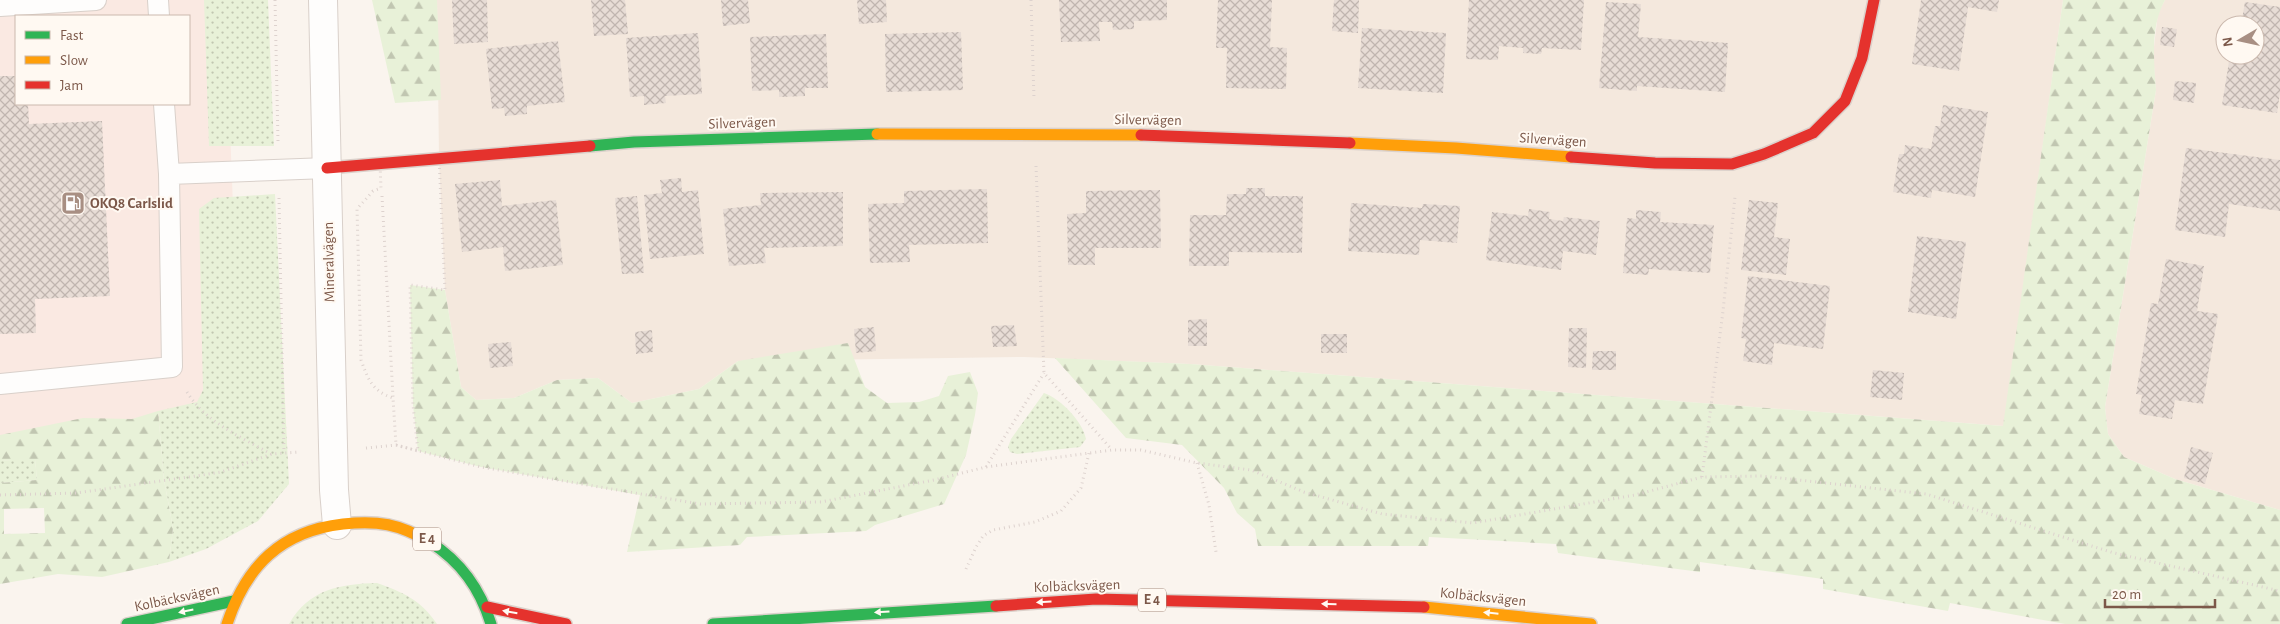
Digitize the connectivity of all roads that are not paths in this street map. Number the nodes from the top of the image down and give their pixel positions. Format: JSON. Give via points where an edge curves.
{"nodes":[{"id":1,"x":96,"y":0,"type":"edge"},
{"id":2,"x":158,"y":0,"type":"edge"},
{"id":3,"x":323,"y":0,"type":"edge"},
{"id":4,"x":1874,"y":0,"type":"edge"},
{"id":5,"x":3,"y":4,"type":"edge"},
{"id":6,"x":159,"y":15,"type":"edge"},
{"id":7,"x":164,"y":105,"type":"edge"},
{"id":8,"x":439,"y":158,"type":"road end"},
{"id":9,"x":380,"y":163,"type":"road end"},
{"id":10,"x":327,"y":168,"type":"junction"},
{"id":11,"x":168,"y":174,"type":"junction"},
{"id":12,"x":0,"y":384,"type":"edge"},
{"id":13,"x":337,"y":524,"type":"junction"},
{"id":14,"x":234,"y":601,"type":"junction"},
{"id":15,"x":487,"y":608,"type":"junction"},
{"id":16,"x":126,"y":624,"type":"edge"},
{"id":17,"x":227,"y":624,"type":"edge"},
{"id":18,"x":491,"y":624,"type":"edge"},
{"id":19,"x":566,"y":624,"type":"edge"},
{"id":20,"x":713,"y":624,"type":"edge"},
{"id":21,"x":1592,"y":624,"type":"edge"}],
"edges":[{"from":1,"to":5,"type":"lane"},
{"from":2,"to":6,"type":"lane"},
{"from":3,"to":10,"type":"street","name":"Mineralvägen"},
{"from":4,"to":8,"type":"main road","name":"Silvervägen","via":[[1862,58],[1844,102],[1813,132],[1732,164],[1655,163],[1446,147],[1035,133],[860,134],[634,142]]},
{"from":7,"to":11,"type":"lane"},
{"from":9,"to":10,"type":"main road"},
{"from":10,"to":11,"type":"lane"},
{"from":10,"to":13,"type":"street","name":"Mineralvägen"},
{"from":11,"to":12,"type":"lane","via":[[172,367]]},
{"from":13,"to":14,"type":"main road","number":"E 4","via":[[318,526],[279,546],[251,574]]},
{"from":13,"to":15,"type":"main road","number":"E 4","via":[[373,521],[418,534],[457,561],[470,576]]},
{"from":14,"to":16,"type":"main road","name":"Kolbäcksvägen","one_way":true},
{"from":14,"to":17,"type":"main road","number":"E 4"},
{"from":15,"to":18,"type":"main road","number":"E 4"},
{"from":19,"to":15,"type":"main road","one_way":true},
{"from":21,"to":20,"type":"main road","name":"Kolbäcksvägen","number":"E 4","one_way":true,"via":[[1430,607],[1096,599]]}]}
